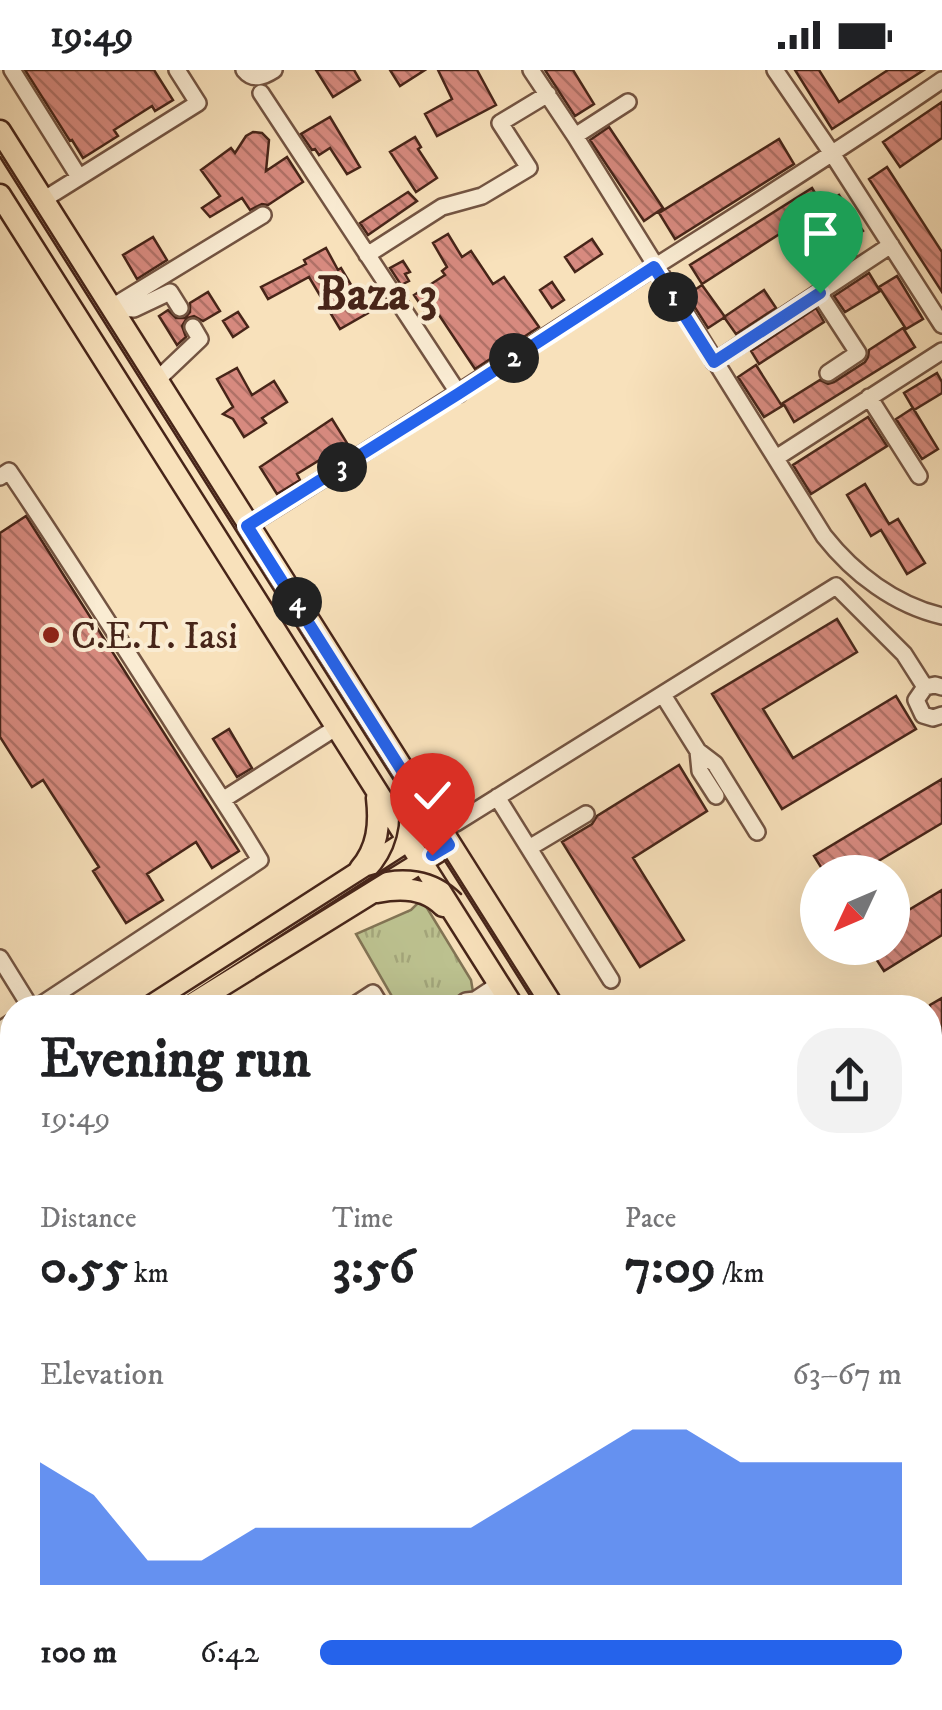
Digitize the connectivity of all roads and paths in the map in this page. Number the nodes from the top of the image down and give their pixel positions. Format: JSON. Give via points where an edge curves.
{"nodes":[{"id":1,"x":12,"y":70,"type":"edge"},
{"id":2,"x":177,"y":70,"type":"edge"},
{"id":3,"x":274,"y":70,"type":"edge"},
{"id":4,"x":531,"y":70,"type":"edge"},
{"id":5,"x":775,"y":70,"type":"edge"},
{"id":6,"x":254,"y":80,"type":"edge"},
{"id":7,"x":942,"y":80,"type":"edge"},
{"id":8,"x":548,"y":94,"type":"junction"},
{"id":9,"x":628,"y":102,"type":"dead end"},
{"id":10,"x":0,"y":131,"type":"edge"},
{"id":11,"x":575,"y":136,"type":"junction"},
{"id":12,"x":833,"y":155,"type":"junction"},
{"id":13,"x":79,"y":177,"type":"junction"},
{"id":14,"x":0,"y":195,"type":"edge"},
{"id":15,"x":44,"y":200,"type":"junction"},
{"id":16,"x":263,"y":215,"type":"dead end"},
{"id":17,"x":891,"y":245,"type":"junction"},
{"id":18,"x":367,"y":255,"type":"junction"},
{"id":19,"x":654,"y":267,"type":"junction"},
{"id":20,"x":820,"y":293,"type":"junction"},
{"id":21,"x":112,"y":308,"type":"junction"},
{"id":22,"x":180,"y":308,"type":"dead end"},
{"id":23,"x":942,"y":325,"type":"edge"},
{"id":24,"x":192,"y":327,"type":"dead end"},
{"id":25,"x":942,"y":351,"type":"edge"},
{"id":26,"x":714,"y":362,"type":"junction"},
{"id":27,"x":828,"y":373,"type":"dead end"},
{"id":28,"x":158,"y":379,"type":"junction"},
{"id":29,"x":458,"y":394,"type":"junction"},
{"id":30,"x":869,"y":398,"type":"junction"},
{"id":31,"x":776,"y":458,"type":"junction"},
{"id":32,"x":0,"y":476,"type":"edge"},
{"id":33,"x":919,"y":476,"type":"dead end"},
{"id":34,"x":247,"y":526,"type":"junction"},
{"id":35,"x":942,"y":616,"type":"edge"},
{"id":36,"x":925,"y":687,"type":"junction"},
{"id":37,"x":942,"y":688,"type":"edge"},
{"id":38,"x":663,"y":696,"type":"junction"},
{"id":39,"x":942,"y":716,"type":"edge"},
{"id":40,"x":337,"y":727,"type":"junction"},
{"id":41,"x":698,"y":751,"type":"junction"},
{"id":42,"x":377,"y":791,"type":"junction"},
{"id":43,"x":497,"y":796,"type":"junction"},
{"id":44,"x":716,"y":796,"type":"dead end"},
{"id":45,"x":224,"y":799,"type":"junction"},
{"id":46,"x":586,"y":814,"type":"dead end"},
{"id":47,"x":445,"y":823,"type":"junction"},
{"id":48,"x":757,"y":832,"type":"dead end"},
{"id":49,"x":408,"y":840,"type":"junction"},
{"id":50,"x":449,"y":845,"type":"junction"},
{"id":51,"x":530,"y":848,"type":"junction"},
{"id":52,"x":421,"y":862,"type":"junction"},
{"id":53,"x":355,"y":876,"type":"junction"},
{"id":54,"x":366,"y":895,"type":"junction"},
{"id":55,"x":459,"y":924,"type":"junction"},
{"id":56,"x":0,"y":958,"type":"edge"},
{"id":57,"x":611,"y":980,"type":"dead end"},
{"id":58,"x":499,"y":984,"type":"junction"},
{"id":59,"x":24,"y":995,"type":"edge"},
{"id":60,"x":53,"y":995,"type":"edge"},
{"id":61,"x":172,"y":995,"type":"edge"},
{"id":62,"x":207,"y":995,"type":"edge"},
{"id":63,"x":482,"y":995,"type":"edge"},
{"id":64,"x":506,"y":995,"type":"edge"},
{"id":65,"x":546,"y":995,"type":"edge"}],
"edges":[{"from":1,"to":13,"type":"street"},
{"from":2,"to":13,"type":"street","via":[[198,103]]},
{"from":3,"to":6,"type":"street"},
{"from":4,"to":8,"type":"street"},
{"from":5,"to":12,"type":"street"},
{"from":6,"to":18,"type":"street"},
{"from":7,"to":12,"type":"street"},
{"from":8,"to":11,"type":"street"},
{"from":8,"to":18,"type":"street","via":[[500,122],[529,168],[482,196],[442,206]]},
{"from":9,"to":11,"type":"street"},
{"from":10,"to":15,"type":"main road"},
{"from":11,"to":19,"type":"street"},
{"from":12,"to":17,"type":"street"},
{"from":12,"to":19,"type":"street"},
{"from":13,"to":15,"type":"street"},
{"from":14,"to":40,"type":"main road"},
{"from":15,"to":21,"type":"main road"},
{"from":16,"to":21,"type":"street"},
{"from":17,"to":20,"type":"street"},
{"from":17,"to":23,"type":"street"},
{"from":18,"to":29,"type":"street"},
{"from":19,"to":26,"type":"street"},
{"from":19,"to":29,"type":"street"},
{"from":20,"to":26,"type":"street"},
{"from":20,"to":27,"type":"street","via":[[858,353]]},
{"from":21,"to":22,"type":"street","via":[[134,309],[170,292]]},
{"from":21,"to":28,"type":"main road"},
{"from":24,"to":28,"type":"street","via":[[200,339]]},
{"from":25,"to":30,"type":"street"},
{"from":26,"to":31,"type":"street"},
{"from":28,"to":34,"type":"main road"},
{"from":29,"to":34,"type":"street"},
{"from":30,"to":31,"type":"street"},
{"from":30,"to":33,"type":"street"},
{"from":31,"to":35,"type":"street","via":[[841,558],[907,605]]},
{"from":32,"to":45,"type":"street","via":[[8,472],[20,487]]},
{"from":34,"to":47,"type":"main road"},
{"from":36,"to":37,"type":"street"},
{"from":36,"to":38,"type":"street","via":[[904,654],[836,586]]},
{"from":36,"to":39,"type":"street","via":[[916,700],[919,710]]},
{"from":38,"to":41,"type":"street"},
{"from":38,"to":43,"type":"street"},
{"from":40,"to":42,"type":"main road"},
{"from":40,"to":45,"type":"street"},
{"from":41,"to":44,"type":"street","via":[[700,771]]},
{"from":41,"to":48,"type":"street","via":[[715,764]]},
{"from":42,"to":49,"type":"main road"},
{"from":42,"to":53,"type":"main road","via":[[376,840]]},
{"from":43,"to":47,"type":"street"},
{"from":43,"to":51,"type":"street"},
{"from":45,"to":60,"type":"street","via":[[260,860]]},
{"from":46,"to":51,"type":"street"},
{"from":47,"to":49,"type":"main road"},
{"from":47,"to":50,"type":"main road"},
{"from":49,"to":52,"type":"main road"},
{"from":49,"to":53,"type":"main road"},
{"from":50,"to":52,"type":"main road"},
{"from":50,"to":65,"type":"main road"},
{"from":51,"to":57,"type":"street"},
{"from":52,"to":54,"type":"main road"},
{"from":52,"to":55,"type":"main road"},
{"from":53,"to":61,"type":"main road"},
{"from":54,"to":55,"type":"main road","via":[[426,893]]},
{"from":54,"to":62,"type":"main road"},
{"from":55,"to":58,"type":"main road"},
{"from":56,"to":59,"type":"street"},
{"from":58,"to":63,"type":"street"},
{"from":58,"to":64,"type":"main road"}]}
